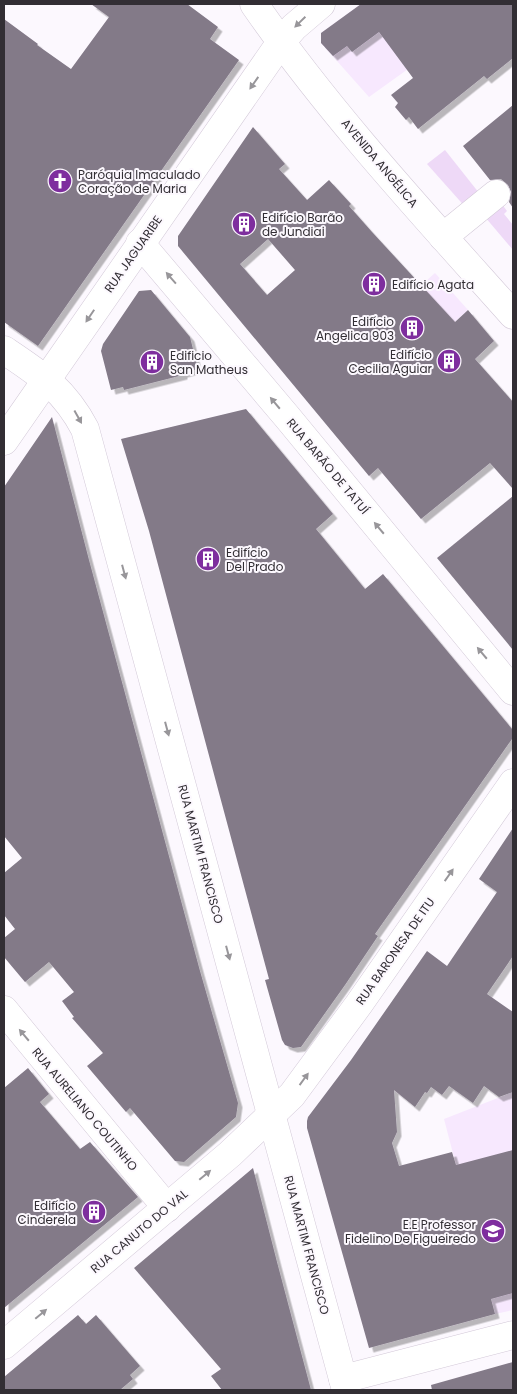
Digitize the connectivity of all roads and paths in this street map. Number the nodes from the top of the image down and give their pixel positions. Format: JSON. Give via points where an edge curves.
{"nodes":[{"id":1,"x":254,"y":4,"type":"edge"},
{"id":2,"x":321,"y":4,"type":"edge"},
{"id":3,"x":281,"y":42,"type":"junction"},
{"id":4,"x":496,"y":194,"type":"dead end"},
{"id":5,"x":444,"y":237,"type":"junction"},
{"id":6,"x":140,"y":243,"type":"junction"},
{"id":7,"x":513,"y":316,"type":"edge"},
{"id":8,"x":4,"y":350,"type":"edge"},
{"id":9,"x":47,"y":380,"type":"junction"},
{"id":10,"x":4,"y":441,"type":"edge"},
{"id":11,"x":513,"y":691,"type":"edge"},
{"id":12,"x":513,"y":783,"type":"edge"},
{"id":13,"x":4,"y":1010,"type":"edge"},
{"id":14,"x":272,"y":1116,"type":"junction"},
{"id":15,"x":167,"y":1208,"type":"junction"},
{"id":16,"x":513,"y":1335,"type":"edge"},
{"id":17,"x":4,"y":1345,"type":"edge"},
{"id":18,"x":345,"y":1385,"type":"edge"}],
"edges":[{"from":1,"to":3,"type":"street","name":"AVENIDA ANGÉLICA"},
{"from":2,"to":3,"type":"street","name":"RUA JAGUARIBE","one_way":true},
{"from":3,"to":5,"type":"street","name":"AVENIDA ANGÉLICA"},
{"from":3,"to":6,"type":"street","name":"RUA JAGUARIBE","one_way":true},
{"from":4,"to":5,"type":"street"},
{"from":5,"to":7,"type":"street","name":"AVENIDA ANGÉLICA"},
{"from":6,"to":9,"type":"street","name":"RUA JAGUARIBE","one_way":true},
{"from":11,"to":6,"type":"street","name":"RUA BARÃO DE TATUÍ","one_way":true},
{"from":8,"to":9,"type":"street","name":"RUA MARTIM FRANCISCO"},
{"from":9,"to":10,"type":"street","name":"RUA JAGUARIBE"},
{"from":9,"to":14,"type":"street","name":"RUA MARTIM FRANCISCO","one_way":true,"via":[[68,401],[85,429]]},
{"from":14,"to":12,"type":"street","name":"RUA BARONESA DE ITU","one_way":true,"via":[[292,1095],[359,1004]]},
{"from":15,"to":13,"type":"street","name":"RUA AURELIANO COUTINHO","one_way":true},
{"from":15,"to":14,"type":"street","name":"RUA CANUTO DO VAL","one_way":true},
{"from":14,"to":18,"type":"street","name":"RUA MARTIM FRANCISCO"},
{"from":17,"to":15,"type":"street","name":"RUA CANUTO DO VAL","one_way":true},
{"from":16,"to":18,"type":"street"}]}
